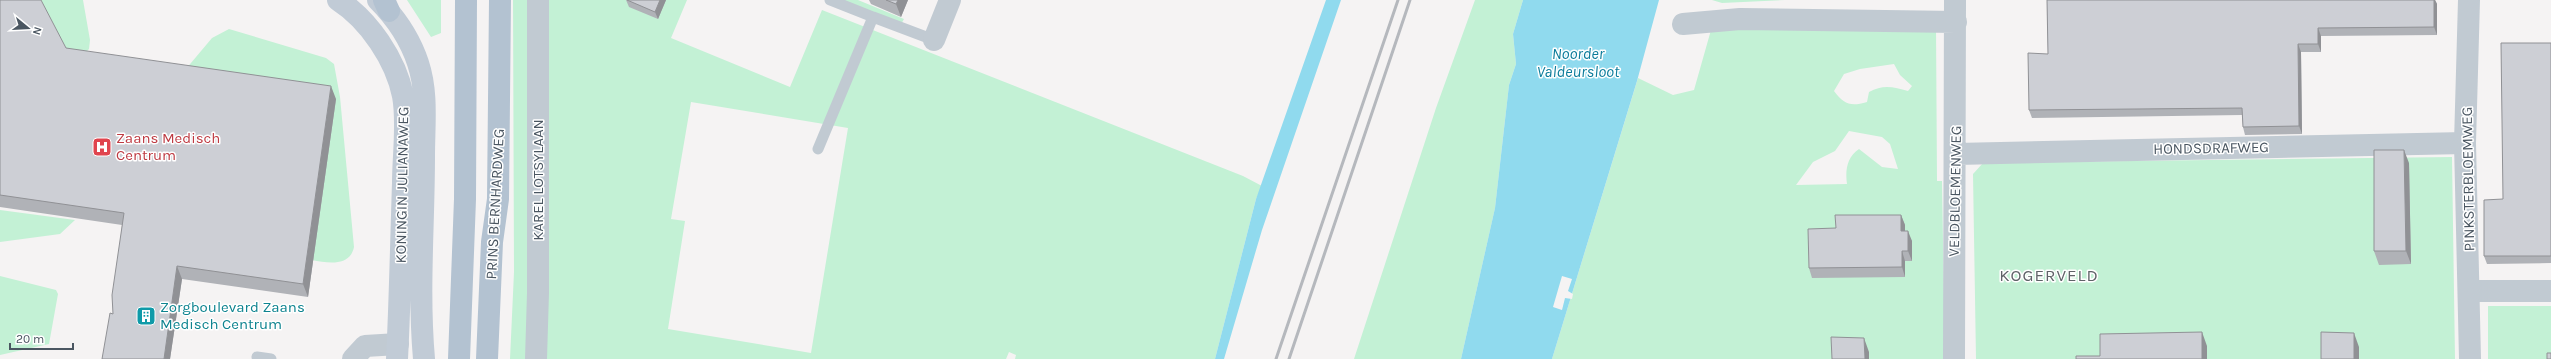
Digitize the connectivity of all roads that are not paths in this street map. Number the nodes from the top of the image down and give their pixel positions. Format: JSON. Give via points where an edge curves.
{"nodes":[{"id":1,"x":338,"y":0,"type":"edge"},
{"id":2,"x":466,"y":0,"type":"edge"},
{"id":3,"x":500,"y":0,"type":"edge"},
{"id":4,"x":538,"y":0,"type":"edge"},
{"id":5,"x":830,"y":0,"type":"edge"},
{"id":6,"x":950,"y":0,"type":"edge"},
{"id":7,"x":1955,"y":0,"type":"edge"},
{"id":8,"x":2469,"y":0,"type":"edge"},
{"id":9,"x":383,"y":4,"type":"edge"},
{"id":10,"x":873,"y":17,"type":"junction"},
{"id":11,"x":1956,"y":22,"type":"junction"},
{"id":12,"x":1683,"y":24,"type":"dead end"},
{"id":13,"x":934,"y":40,"type":"joint"},
{"id":14,"x":2466,"y":143,"type":"junction"},
{"id":15,"x":818,"y":149,"type":"dead end"},
{"id":16,"x":1956,"y":154,"type":"junction"},
{"id":17,"x":2469,"y":291,"type":"junction"},
{"id":18,"x":2551,"y":291,"type":"edge"},
{"id":19,"x":397,"y":352,"type":"edge"},
{"id":20,"x":423,"y":352,"type":"edge"},
{"id":21,"x":257,"y":357,"type":"dead end"},
{"id":22,"x":271,"y":359,"type":"edge"},
{"id":23,"x":353,"y":359,"type":"edge"},
{"id":24,"x":459,"y":359,"type":"edge"},
{"id":25,"x":487,"y":359,"type":"edge"},
{"id":26,"x":536,"y":359,"type":"edge"},
{"id":27,"x":1954,"y":359,"type":"edge"},
{"id":28,"x":2470,"y":359,"type":"edge"}],
"edges":[{"from":1,"to":19,"type":"main road","name":"KONINGIN JULIANAWEG","via":[[358,18],[383,49],[403,96]]},
{"from":2,"to":24,"type":"main road","name":"PRINS BERNHARDWEG","via":[[465,199]]},
{"from":3,"to":25,"type":"main road","name":"PRINS BERNHARDWEG","via":[[498,199],[492,242]]},
{"from":4,"to":26,"type":"street","name":"KAREL LOTSYLAAN"},
{"from":5,"to":10,"type":"lane"},
{"from":6,"to":13,"type":"street"},
{"from":7,"to":11,"type":"street","name":"VELDBLOEMENWEG"},
{"from":8,"to":14,"type":"street","name":"PINKSTERBLOEMWEG"},
{"from":9,"to":20,"type":"main road","name":"KONINGIN JULIANAWEG","via":[[401,28],[414,52],[424,89],[420,308]]},
{"from":10,"to":13,"type":"lane"},
{"from":10,"to":15,"type":"lane"},
{"from":11,"to":12,"type":"street","via":[[1740,19]]},
{"from":11,"to":16,"type":"street","name":"VELDBLOEMENWEG"},
{"from":14,"to":16,"type":"street","name":"HONDSDRAFWEG"},
{"from":14,"to":17,"type":"street","name":"PINKSTERBLOEMWEG"},
{"from":16,"to":27,"type":"street","name":"VELDBLOEMENWEG"},
{"from":17,"to":18,"type":"street"},
{"from":17,"to":28,"type":"street","name":"PINKSTERBLOEMWEG"},
{"from":19,"to":20,"type":"main road","name":"KONINGIN JULIANAWEG"},
{"from":19,"to":23,"type":"street","via":[[365,346]]},
{"from":21,"to":22,"type":"lane"}]}
